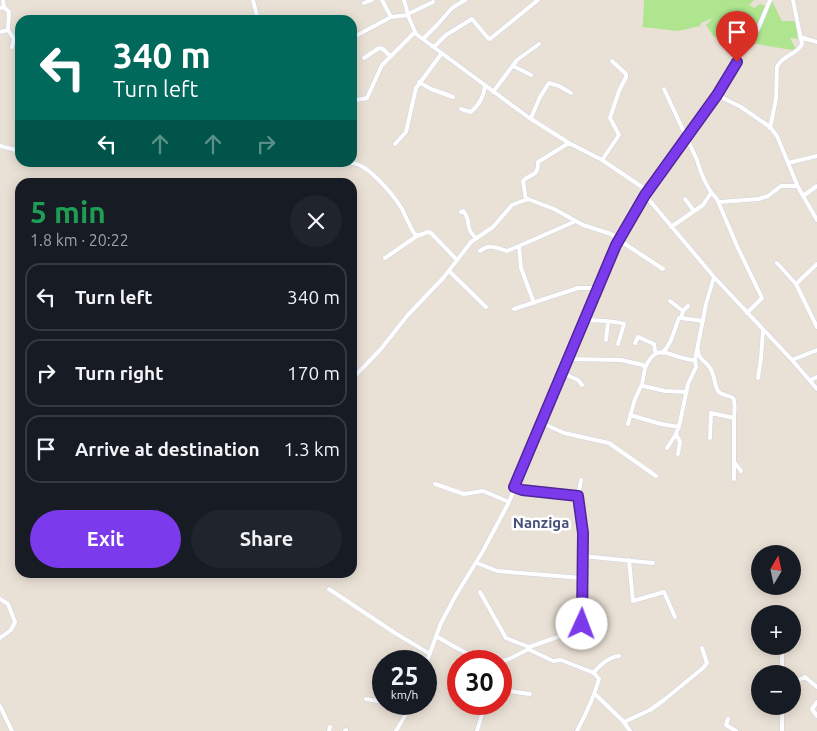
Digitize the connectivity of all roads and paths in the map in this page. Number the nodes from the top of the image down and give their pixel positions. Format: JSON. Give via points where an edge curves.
{"nodes":[{"id":1,"x":3,"y":0,"type":"edge"},
{"id":2,"x":253,"y":0,"type":"edge"},
{"id":3,"x":372,"y":0,"type":"edge"},
{"id":4,"x":382,"y":0,"type":"edge"},
{"id":5,"x":404,"y":0,"type":"edge"},
{"id":6,"x":465,"y":0,"type":"edge"},
{"id":7,"x":538,"y":0,"type":"edge"},
{"id":8,"x":770,"y":0,"type":"edge"},
{"id":9,"x":793,"y":0,"type":"edge"},
{"id":10,"x":433,"y":2,"type":"dead end"},
{"id":11,"x":364,"y":3,"type":"dead end"},
{"id":12,"x":2,"y":8,"type":"edge"},
{"id":13,"x":408,"y":14,"type":"junction"},
{"id":14,"x":257,"y":15,"type":"edge"},
{"id":15,"x":391,"y":17,"type":"junction"},
{"id":16,"x":8,"y":30,"type":"junction"},
{"id":17,"x":0,"y":32,"type":"edge"},
{"id":18,"x":415,"y":32,"type":"junction"},
{"id":19,"x":357,"y":35,"type":"edge"},
{"id":20,"x":800,"y":38,"type":"junction"},
{"id":21,"x":423,"y":39,"type":"junction"},
{"id":22,"x":817,"y":42,"type":"edge"},
{"id":23,"x":539,"y":44,"type":"dead end"},
{"id":24,"x":12,"y":47,"type":"dead end"},
{"id":25,"x":434,"y":47,"type":"junction"},
{"id":26,"x":442,"y":53,"type":"junction"},
{"id":27,"x":390,"y":56,"type":"junction"},
{"id":28,"x":364,"y":58,"type":"dead end"},
{"id":29,"x":612,"y":61,"type":"dead end"},
{"id":30,"x":513,"y":66,"type":"junction"},
{"id":31,"x":531,"y":76,"type":"dead end"},
{"id":32,"x":419,"y":82,"type":"junction"},
{"id":33,"x":485,"y":86,"type":"junction"},
{"id":34,"x":664,"y":89,"type":"dead end"},
{"id":35,"x":493,"y":92,"type":"junction"},
{"id":36,"x":571,"y":94,"type":"dead end"},
{"id":37,"x":717,"y":95,"type":"junction"},
{"id":38,"x":453,"y":97,"type":"dead end"},
{"id":39,"x":357,"y":100,"type":"edge"},
{"id":40,"x":461,"y":109,"type":"dead end"},
{"id":41,"x":531,"y":118,"type":"junction"},
{"id":42,"x":770,"y":128,"type":"junction"},
{"id":43,"x":686,"y":136,"type":"junction"},
{"id":44,"x":569,"y":143,"type":"junction"},
{"id":45,"x":395,"y":144,"type":"dead end"},
{"id":46,"x":0,"y":146,"type":"edge"},
{"id":47,"x":15,"y":150,"type":"edge"},
{"id":48,"x":817,"y":156,"type":"edge"},
{"id":49,"x":602,"y":160,"type":"junction"},
{"id":50,"x":357,"y":163,"type":"edge"},
{"id":51,"x":788,"y":163,"type":"junction"},
{"id":52,"x":797,"y":186,"type":"junction"},
{"id":53,"x":817,"y":186,"type":"edge"},
{"id":54,"x":646,"y":193,"type":"junction"},
{"id":55,"x":711,"y":193,"type":"junction"},
{"id":56,"x":803,"y":196,"type":"junction"},
{"id":57,"x":685,"y":199,"type":"dead end"},
{"id":58,"x":526,"y":200,"type":"junction"},
{"id":59,"x":719,"y":202,"type":"junction"},
{"id":60,"x":694,"y":211,"type":"junction"},
{"id":61,"x":461,"y":212,"type":"dead end"},
{"id":62,"x":817,"y":220,"type":"edge"},
{"id":63,"x":576,"y":221,"type":"junction"},
{"id":64,"x":671,"y":227,"type":"junction"},
{"id":65,"x":417,"y":236,"type":"junction"},
{"id":66,"x":476,"y":238,"type":"junction"},
{"id":67,"x":619,"y":239,"type":"junction"},
{"id":68,"x":519,"y":246,"type":"junction"},
{"id":69,"x":480,"y":251,"type":"dead end"},
{"id":70,"x":385,"y":258,"type":"dead end"},
{"id":71,"x":457,"y":260,"type":"junction"},
{"id":72,"x":778,"y":263,"type":"dead end"},
{"id":73,"x":817,"y":264,"type":"edge"},
{"id":74,"x":663,"y":269,"type":"dead end"},
{"id":75,"x":449,"y":271,"type":"junction"},
{"id":76,"x":714,"y":277,"type":"junction"},
{"id":77,"x":796,"y":284,"type":"junction"},
{"id":78,"x":597,"y":288,"type":"junction"},
{"id":79,"x":670,"y":300,"type":"dead end"},
{"id":80,"x":534,"y":304,"type":"junction"},
{"id":81,"x":688,"y":306,"type":"dead end"},
{"id":82,"x":486,"y":307,"type":"dead end"},
{"id":83,"x":514,"y":309,"type":"dead end"},
{"id":84,"x":682,"y":311,"type":"junction"},
{"id":85,"x":747,"y":313,"type":"junction"},
{"id":86,"x":585,"y":318,"type":"junction"},
{"id":87,"x":682,"y":318,"type":"junction"},
{"id":88,"x":703,"y":321,"type":"junction"},
{"id":89,"x":608,"y":322,"type":"junction"},
{"id":90,"x":817,"y":327,"type":"edge"},
{"id":91,"x":763,"y":330,"type":"junction"},
{"id":92,"x":606,"y":340,"type":"dead end"},
{"id":93,"x":635,"y":343,"type":"dead end"},
{"id":94,"x":618,"y":344,"type":"dead end"},
{"id":95,"x":698,"y":349,"type":"junction"},
{"id":96,"x":817,"y":350,"type":"edge"},
{"id":97,"x":660,"y":353,"type":"junction"},
{"id":98,"x":568,"y":359,"type":"junction"},
{"id":99,"x":695,"y":360,"type":"junction"},
{"id":100,"x":792,"y":360,"type":"junction"},
{"id":101,"x":645,"y":365,"type":"junction"},
{"id":102,"x":562,"y":373,"type":"junction"},
{"id":103,"x":357,"y":374,"type":"edge"},
{"id":104,"x":817,"y":377,"type":"edge"},
{"id":105,"x":758,"y":378,"type":"dead end"},
{"id":106,"x":810,"y":380,"type":"junction"},
{"id":107,"x":642,"y":384,"type":"junction"},
{"id":108,"x":582,"y":385,"type":"dead end"},
{"id":109,"x":817,"y":389,"type":"edge"},
{"id":110,"x":686,"y":392,"type":"junction"},
{"id":111,"x":630,"y":416,"type":"junction"},
{"id":112,"x":734,"y":418,"type":"junction"},
{"id":113,"x":542,"y":423,"type":"junction"},
{"id":114,"x":628,"y":424,"type":"dead end"},
{"id":115,"x":679,"y":427,"type":"junction"},
{"id":116,"x":676,"y":434,"type":"junction"},
{"id":117,"x":710,"y":438,"type":"dead end"},
{"id":118,"x":667,"y":448,"type":"dead end"},
{"id":119,"x":678,"y":454,"type":"dead end"},
{"id":120,"x":734,"y":462,"type":"junction"},
{"id":121,"x":741,"y":471,"type":"dead end"},
{"id":122,"x":656,"y":476,"type":"dead end"},
{"id":123,"x":734,"y":479,"type":"dead end"},
{"id":124,"x":581,"y":480,"type":"dead end"},
{"id":125,"x":435,"y":484,"type":"dead end"},
{"id":126,"x":514,"y":487,"type":"junction"},
{"id":127,"x":578,"y":496,"type":"junction"},
{"id":128,"x":509,"y":502,"type":"junction"},
{"id":129,"x":582,"y":556,"type":"junction"},
{"id":130,"x":629,"y":560,"type":"junction"},
{"id":131,"x":477,"y":562,"type":"junction"},
{"id":132,"x":653,"y":563,"type":"dead end"},
{"id":133,"x":582,"y":578,"type":"junction"},
{"id":134,"x":329,"y":589,"type":"dead end"},
{"id":135,"x":480,"y":592,"type":"dead end"},
{"id":136,"x":0,"y":599,"type":"edge"},
{"id":137,"x":675,"y":617,"type":"dead end"},
{"id":138,"x":436,"y":636,"type":"junction"},
{"id":139,"x":0,"y":638,"type":"edge"},
{"id":140,"x":528,"y":648,"type":"junction"},
{"id":141,"x":702,"y":648,"type":"dead end"},
{"id":142,"x":423,"y":650,"type":"edge"},
{"id":143,"x":431,"y":650,"type":"edge"},
{"id":144,"x":464,"y":650,"type":"edge"},
{"id":145,"x":512,"y":656,"type":"edge"},
{"id":146,"x":619,"y":656,"type":"dead end"},
{"id":147,"x":593,"y":673,"type":"junction"},
{"id":148,"x":801,"y":679,"type":"edge"},
{"id":149,"x":817,"y":687,"type":"edge"},
{"id":150,"x":512,"y":691,"type":"edge"},
{"id":151,"x":530,"y":694,"type":"dead end"},
{"id":152,"x":595,"y":694,"type":"junction"},
{"id":153,"x":366,"y":699,"type":"dead end"},
{"id":154,"x":372,"y":700,"type":"edge"},
{"id":155,"x":817,"y":702,"type":"edge"},
{"id":156,"x":0,"y":706,"type":"edge"},
{"id":157,"x":406,"y":715,"type":"edge"},
{"id":158,"x":482,"y":715,"type":"edge"},
{"id":159,"x":782,"y":715,"type":"edge"},
{"id":160,"x":817,"y":716,"type":"edge"},
{"id":161,"x":728,"y":718,"type":"dead end"},
{"id":162,"x":624,"y":722,"type":"junction"},
{"id":163,"x":12,"y":731,"type":"edge"},
{"id":164,"x":396,"y":731,"type":"edge"},
{"id":165,"x":477,"y":731,"type":"edge"},
{"id":166,"x":577,"y":731,"type":"edge"},
{"id":167,"x":630,"y":731,"type":"edge"},
{"id":168,"x":736,"y":731,"type":"edge"},
{"id":169,"x":782,"y":731,"type":"edge"}],
"edges":[{"from":1,"to":12,"type":"street"},
{"from":2,"to":14,"type":"street"},
{"from":3,"to":11,"type":"street"},
{"from":4,"to":15,"type":"street"},
{"from":5,"to":13,"type":"street"},
{"from":6,"to":21,"type":"street","via":[[452,8]]},
{"from":7,"to":25,"type":"street","via":[[490,39],[472,19]]},
{"from":8,"to":37,"type":"street","via":[[758,29]]},
{"from":9,"to":20,"type":"street"},
{"from":10,"to":13,"type":"street"},
{"from":12,"to":16,"type":"street","via":[[8,9]]},
{"from":13,"to":15,"type":"street"},
{"from":13,"to":18,"type":"street"},
{"from":15,"to":19,"type":"street"},
{"from":16,"to":17,"type":"street"},
{"from":16,"to":24,"type":"street","via":[[14,39]]},
{"from":18,"to":21,"type":"street"},
{"from":18,"to":27,"type":"street"},
{"from":20,"to":22,"type":"street"},
{"from":20,"to":42,"type":"street","via":[[800,49],[779,62],[777,67],[776,99]]},
{"from":21,"to":25,"type":"street"},
{"from":23,"to":30,"type":"street"},
{"from":25,"to":26,"type":"street"},
{"from":26,"to":32,"type":"street"},
{"from":26,"to":33,"type":"street"},
{"from":27,"to":28,"type":"street","via":[[380,48]]},
{"from":27,"to":39,"type":"street","via":[[380,69],[367,98]]},
{"from":29,"to":49,"type":"street","via":[[626,77],[610,118],[619,135]]},
{"from":30,"to":31,"type":"street"},
{"from":30,"to":35,"type":"street"},
{"from":32,"to":38,"type":"street"},
{"from":32,"to":45,"type":"street","via":[[406,132]]},
{"from":33,"to":35,"type":"street"},
{"from":33,"to":40,"type":"street","via":[[474,110]]},
{"from":34,"to":43,"type":"street"},
{"from":35,"to":41,"type":"street"},
{"from":36,"to":41,"type":"street","via":[[549,83]]},
{"from":37,"to":42,"type":"street"},
{"from":37,"to":43,"type":"street"},
{"from":41,"to":44,"type":"street"},
{"from":42,"to":51,"type":"street","via":[[777,136]]},
{"from":43,"to":54,"type":"street"},
{"from":43,"to":55,"type":"street"},
{"from":44,"to":49,"type":"street"},
{"from":44,"to":58,"type":"street","via":[[543,157],[534,175],[523,181]]},
{"from":46,"to":47,"type":"street"},
{"from":48,"to":51,"type":"street"},
{"from":49,"to":54,"type":"street"},
{"from":50,"to":65,"type":"street","via":[[394,198]]},
{"from":51,"to":52,"type":"street"},
{"from":52,"to":56,"type":"street"},
{"from":52,"to":59,"type":"street","via":[[781,186],[759,199]]},
{"from":53,"to":56,"type":"street"},
{"from":54,"to":64,"type":"street"},
{"from":54,"to":67,"type":"street"},
{"from":55,"to":59,"type":"street"},
{"from":55,"to":60,"type":"street"},
{"from":56,"to":62,"type":"street"},
{"from":57,"to":60,"type":"street"},
{"from":58,"to":63,"type":"street","via":[[554,209]]},
{"from":58,"to":66,"type":"street","via":[[512,205],[493,227]]},
{"from":59,"to":85,"type":"street","via":[[762,298]]},
{"from":60,"to":64,"type":"street"},
{"from":61,"to":66,"type":"street","via":[[467,215],[468,228]]},
{"from":63,"to":67,"type":"street"},
{"from":63,"to":68,"type":"street"},
{"from":64,"to":76,"type":"street"},
{"from":65,"to":70,"type":"street"},
{"from":65,"to":71,"type":"street","via":[[431,233]]},
{"from":66,"to":71,"type":"street"},
{"from":67,"to":74,"type":"street"},
{"from":67,"to":78,"type":"street"},
{"from":68,"to":69,"type":"street","via":[[507,251],[489,246]]},
{"from":68,"to":80,"type":"street","via":[[521,268]]},
{"from":71,"to":75,"type":"street"},
{"from":72,"to":77,"type":"street"},
{"from":73,"to":77,"type":"street"},
{"from":75,"to":82,"type":"street"},
{"from":75,"to":103,"type":"street"},
{"from":76,"to":85,"type":"street"},
{"from":76,"to":88,"type":"street"},
{"from":77,"to":90,"type":"street"},
{"from":78,"to":80,"type":"street","via":[[578,288]]},
{"from":78,"to":86,"type":"street"},
{"from":79,"to":84,"type":"street"},
{"from":80,"to":83,"type":"street"},
{"from":81,"to":84,"type":"street"},
{"from":84,"to":87,"type":"street"},
{"from":85,"to":91,"type":"street"},
{"from":86,"to":89,"type":"street"},
{"from":86,"to":98,"type":"street"},
{"from":87,"to":88,"type":"street"},
{"from":87,"to":97,"type":"street","via":[[678,318],[670,342]]},
{"from":88,"to":95,"type":"street"},
{"from":89,"to":92,"type":"street"},
{"from":89,"to":94,"type":"street","via":[[624,324]]},
{"from":91,"to":100,"type":"street"},
{"from":91,"to":105,"type":"street"},
{"from":93,"to":97,"type":"street","via":[[638,337],[654,344],[655,351]]},
{"from":95,"to":99,"type":"street"},
{"from":95,"to":112,"type":"street","via":[[698,354],[710,368],[718,391],[734,401]]},
{"from":96,"to":100,"type":"street"},
{"from":97,"to":99,"type":"street"},
{"from":97,"to":101,"type":"street","via":[[654,354]]},
{"from":98,"to":101,"type":"street","via":[[621,360]]},
{"from":98,"to":102,"type":"street"},
{"from":99,"to":110,"type":"street","via":[[696,367]]},
{"from":100,"to":106,"type":"street"},
{"from":101,"to":107,"type":"street"},
{"from":102,"to":108,"type":"street"},
{"from":102,"to":113,"type":"street"},
{"from":104,"to":106,"type":"street"},
{"from":106,"to":109,"type":"street"},
{"from":107,"to":110,"type":"street","via":[[665,392]]},
{"from":107,"to":111,"type":"street"},
{"from":110,"to":115,"type":"street"},
{"from":111,"to":114,"type":"street"},
{"from":111,"to":115,"type":"street"},
{"from":112,"to":117,"type":"street","via":[[711,414]]},
{"from":112,"to":120,"type":"street"},
{"from":113,"to":122,"type":"street","via":[[609,443]]},
{"from":113,"to":126,"type":"street"},
{"from":115,"to":116,"type":"street"},
{"from":116,"to":118,"type":"street"},
{"from":116,"to":119,"type":"street","via":[[680,442]]},
{"from":120,"to":121,"type":"street"},
{"from":120,"to":123,"type":"street"},
{"from":124,"to":127,"type":"street"},
{"from":125,"to":128,"type":"street","via":[[464,494],[483,491]]},
{"from":126,"to":127,"type":"street"},
{"from":126,"to":128,"type":"street"},
{"from":127,"to":129,"type":"street"},
{"from":128,"to":131,"type":"street"},
{"from":129,"to":130,"type":"street"},
{"from":129,"to":133,"type":"street"},
{"from":130,"to":132,"type":"street"},
{"from":130,"to":137,"type":"street","via":[[633,601],[664,592]]},
{"from":131,"to":133,"type":"street","via":[[497,571]]},
{"from":131,"to":138,"type":"street"},
{"from":133,"to":140,"type":"street","via":[[582,624],[578,630]]},
{"from":134,"to":142,"type":"street"},
{"from":135,"to":140,"type":"street","via":[[506,638]]},
{"from":136,"to":139,"type":"street","via":[[8,604],[15,622],[11,630]]},
{"from":138,"to":143,"type":"street"},
{"from":138,"to":144,"type":"street"},
{"from":140,"to":145,"type":"street"},
{"from":140,"to":147,"type":"street","via":[[553,661],[561,660]]},
{"from":141,"to":162,"type":"street","via":[[707,663],[703,668],[650,710]]},
{"from":146,"to":147,"type":"street","via":[[605,662]]},
{"from":147,"to":152,"type":"street","via":[[599,679]]},
{"from":148,"to":149,"type":"street","via":[[805,677]]},
{"from":150,"to":151,"type":"street"},
{"from":152,"to":162,"type":"street"},
{"from":152,"to":166,"type":"street"},
{"from":153,"to":154,"type":"street"},
{"from":155,"to":160,"type":"street","via":[[812,708]]},
{"from":156,"to":163,"type":"street"},
{"from":157,"to":164,"type":"street"},
{"from":158,"to":165,"type":"street"},
{"from":159,"to":169,"type":"street"},
{"from":161,"to":168,"type":"street","via":[[726,725]]},
{"from":162,"to":167,"type":"street"}]}
